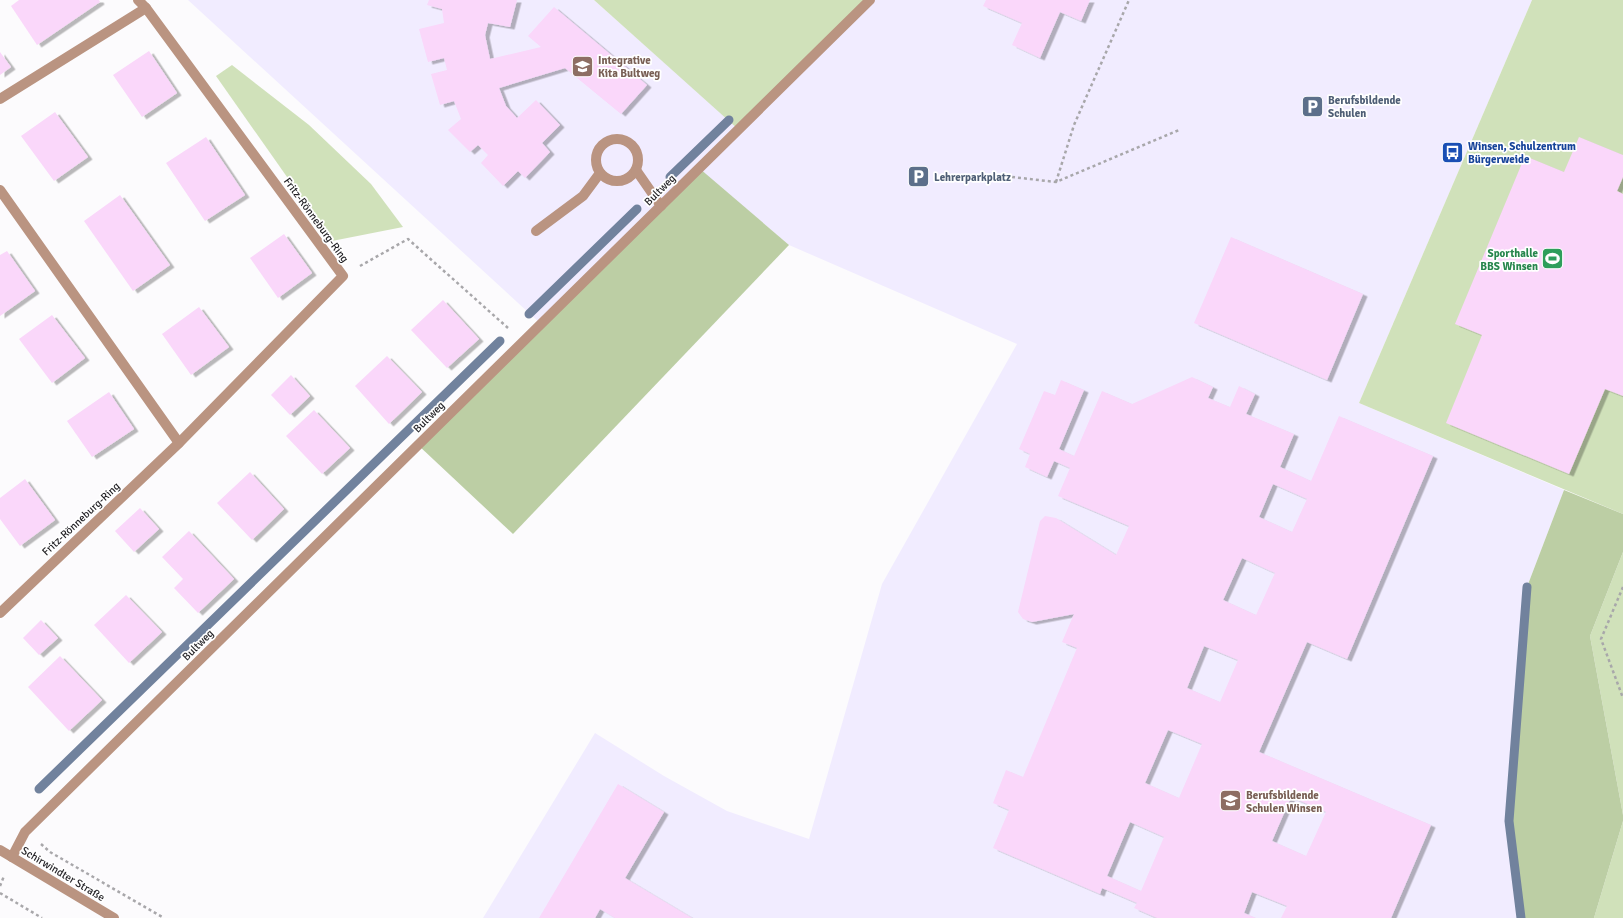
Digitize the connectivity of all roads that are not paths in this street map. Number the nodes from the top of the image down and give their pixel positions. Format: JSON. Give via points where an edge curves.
{"nodes":[{"id":1,"x":138,"y":0,"type":"edge"},
{"id":2,"x":870,"y":0,"type":"edge"},
{"id":3,"x":146,"y":8,"type":"junction"},
{"id":4,"x":0,"y":99,"type":"edge"},
{"id":5,"x":636,"y":170,"type":"junction"},
{"id":6,"x":600,"y":173,"type":"junction"},
{"id":7,"x":0,"y":190,"type":"edge"},
{"id":8,"x":661,"y":206,"type":"junction"},
{"id":9,"x":536,"y":231,"type":"dead end"},
{"id":10,"x":179,"y":443,"type":"junction"},
{"id":11,"x":0,"y":613,"type":"edge"},
{"id":12,"x":0,"y":850,"type":"edge"},
{"id":13,"x":12,"y":857,"type":"junction"},
{"id":14,"x":114,"y":918,"type":"edge"}],
"edges":[{"from":1,"to":3,"type":"street","name":"Fritz-Rönneburg-Ring"},
{"from":2,"to":8,"type":"street","name":"Bultweg"},
{"from":3,"to":4,"type":"street"},
{"from":3,"to":10,"type":"street","name":"Fritz-Rönneburg-Ring","via":[[343,276]]},
{"from":5,"to":6,"type":"street","via":[[623,181],[607,179]]},
{"from":5,"to":6,"type":"street","via":[[639,162],[634,146],[619,138],[611,139],[598,150],[596,158]]},
{"from":5,"to":8,"type":"street"},
{"from":6,"to":9,"type":"street","via":[[583,196]]},
{"from":7,"to":10,"type":"street"},
{"from":8,"to":13,"type":"street","name":"Bultweg","via":[[25,832]]},
{"from":10,"to":11,"type":"street","name":"Fritz-Rönneburg-Ring"},
{"from":12,"to":13,"type":"street","name":"Schirwindter Straße"},
{"from":13,"to":14,"type":"street","name":"Schirwindter Straße"}]}
